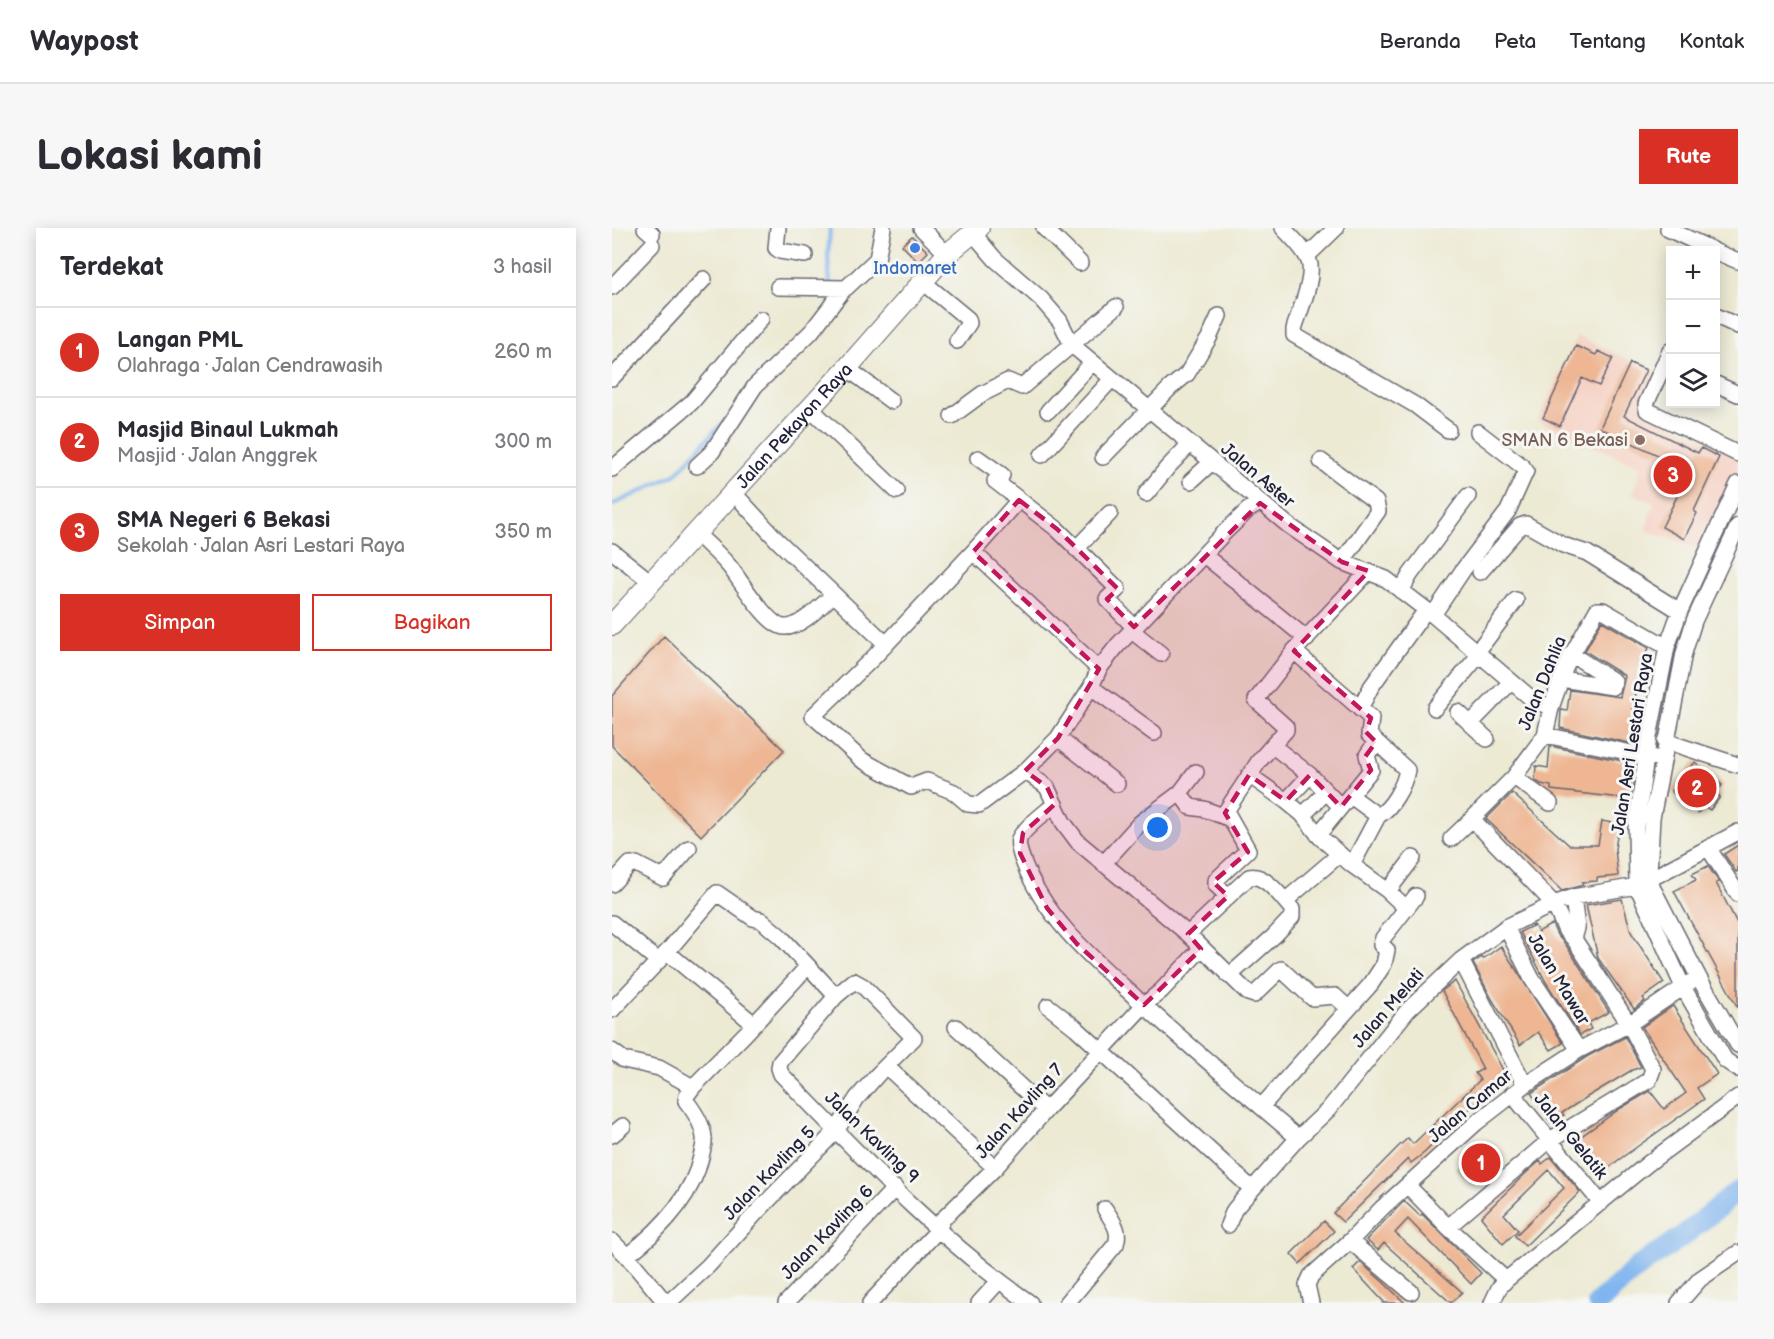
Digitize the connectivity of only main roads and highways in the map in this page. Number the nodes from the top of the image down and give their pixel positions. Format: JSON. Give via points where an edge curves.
{"nodes":[{"id":1,"x":976,"y":230,"type":"edge"},
{"id":2,"x":612,"y":625,"type":"edge"}],
"edges":[{"from":1,"to":2,"type":"main road","name":"Jalan Pekayon Raya","via":[[922,281]]}]}
